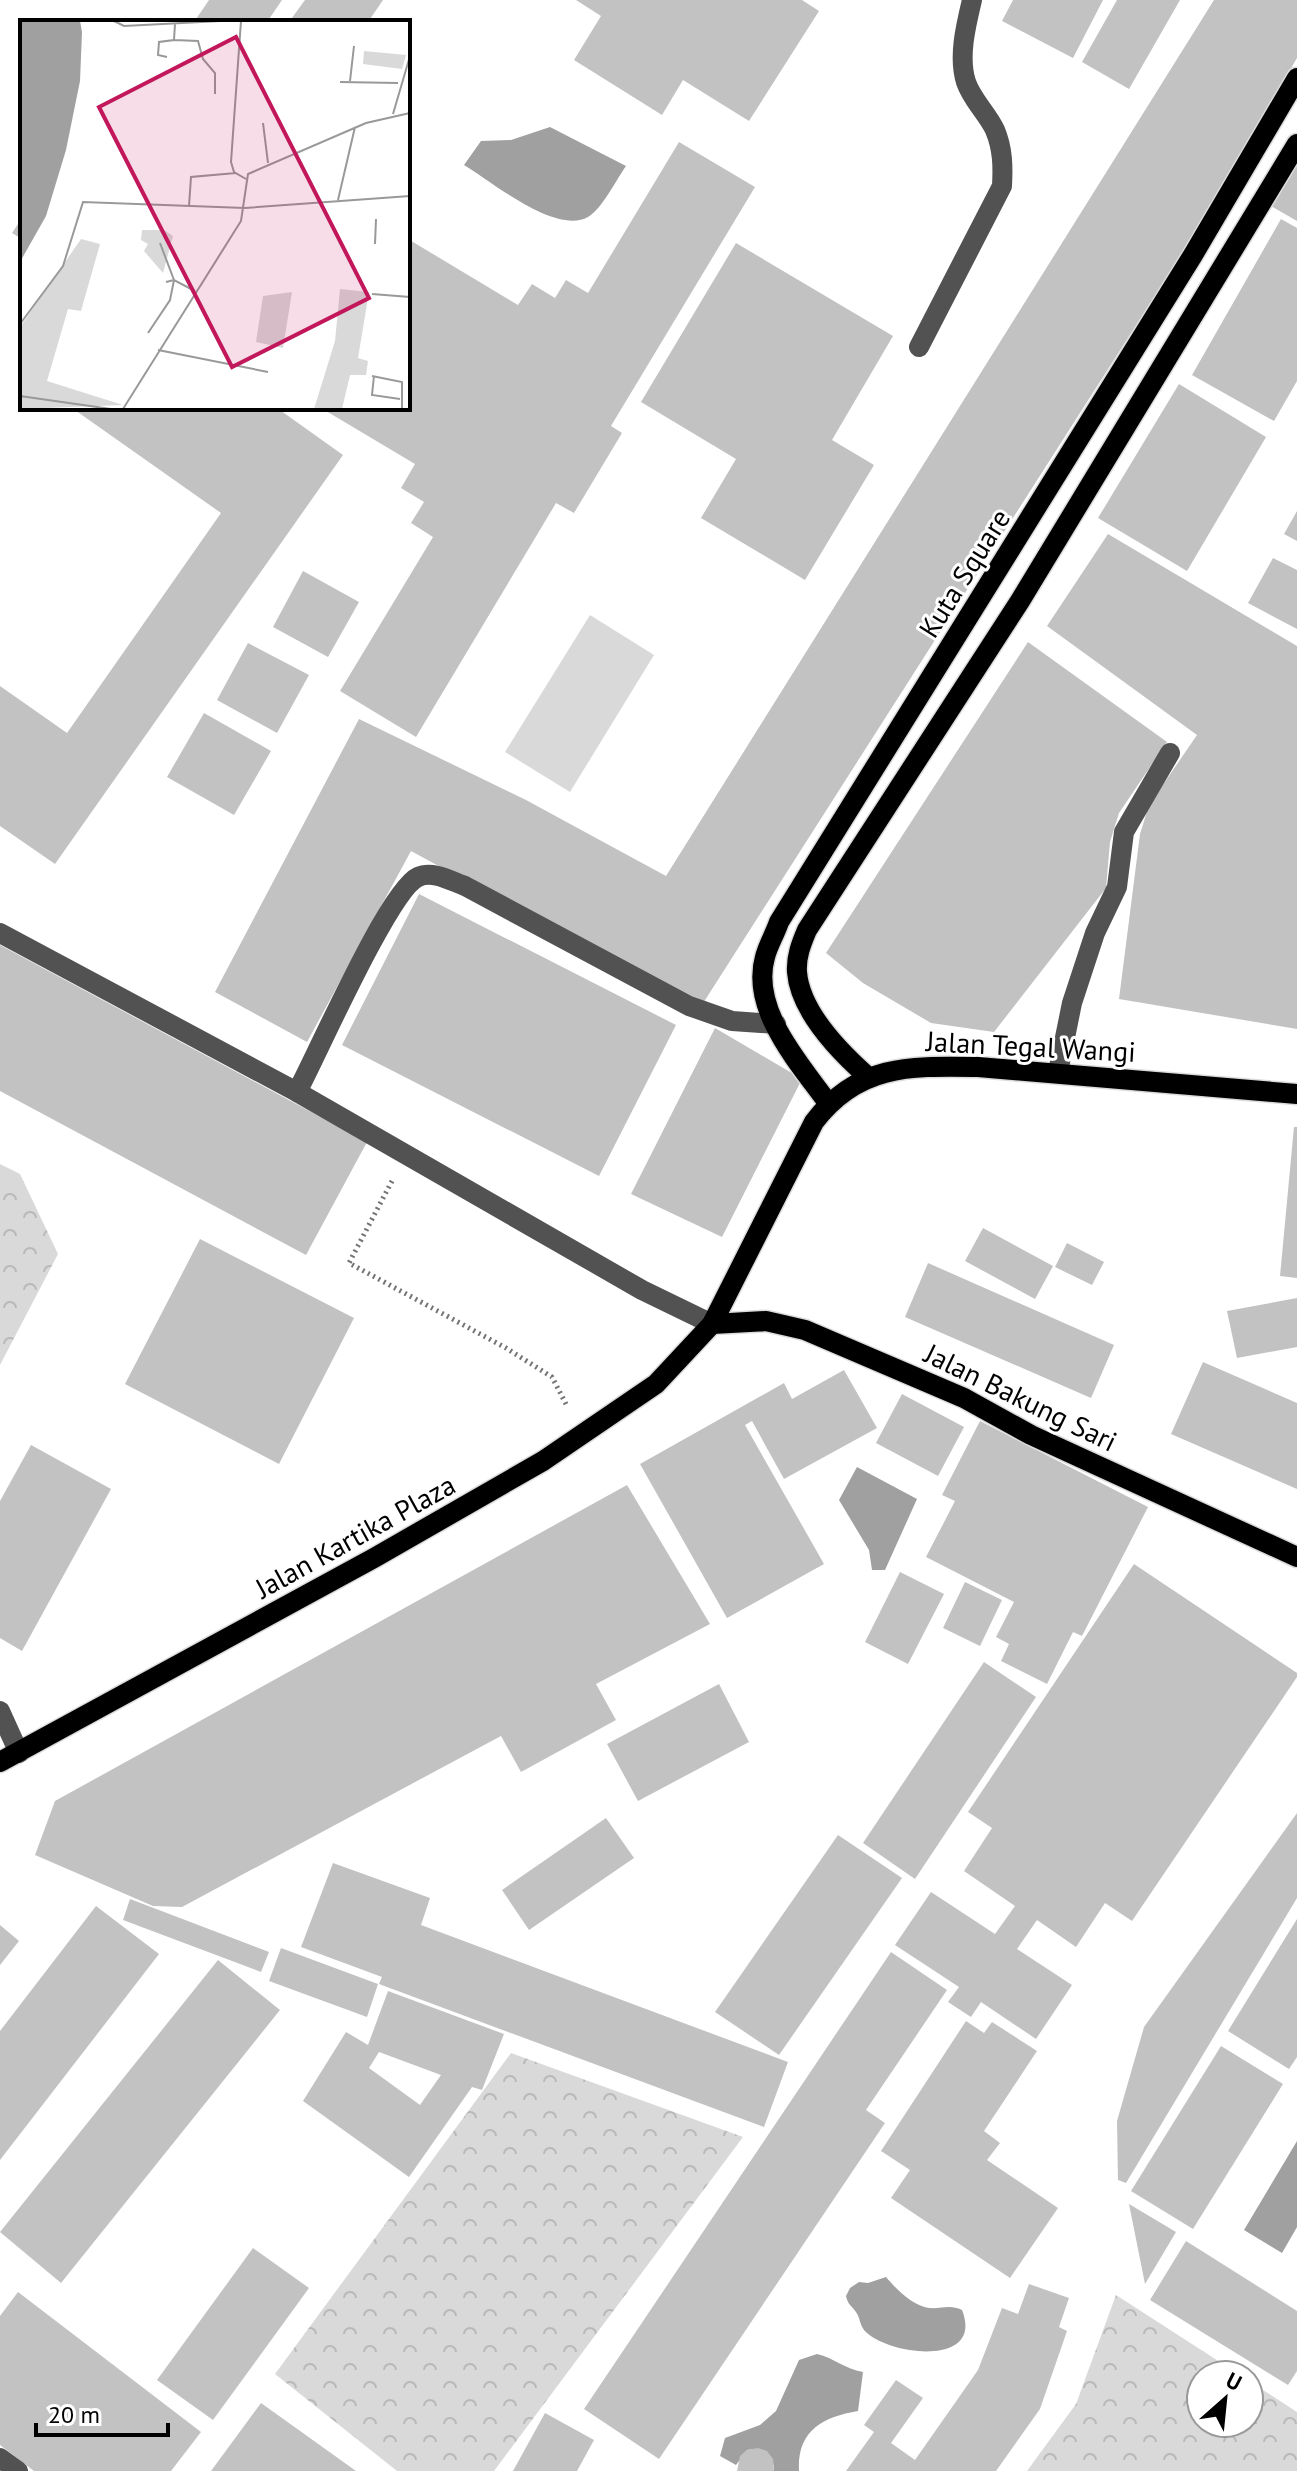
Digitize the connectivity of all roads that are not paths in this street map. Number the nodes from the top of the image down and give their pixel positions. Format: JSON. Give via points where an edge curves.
{"nodes":[{"id":1,"x":972,"y":0,"type":"edge"},
{"id":2,"x":1297,"y":78,"type":"edge"},
{"id":3,"x":1297,"y":144,"type":"edge"},
{"id":4,"x":1246,"y":165,"type":"junction"},
{"id":5,"x":1275,"y":181,"type":"junction"},
{"id":6,"x":919,"y":347,"type":"dead end"},
{"id":7,"x":997,"y":574,"type":"junction"},
{"id":8,"x":1026,"y":593,"type":"junction"},
{"id":9,"x":1170,"y":753,"type":"dead end"},
{"id":10,"x":0,"y":933,"type":"edge"},
{"id":11,"x":776,"y":1024,"type":"junction"},
{"id":12,"x":1058,"y":1072,"type":"junction"},
{"id":13,"x":867,"y":1076,"type":"junction"},
{"id":14,"x":297,"y":1092,"type":"junction"},
{"id":15,"x":1297,"y":1094,"type":"edge"},
{"id":16,"x":828,"y":1103,"type":"junction"},
{"id":17,"x":712,"y":1324,"type":"junction"},
{"id":18,"x":1297,"y":1557,"type":"edge"},
{"id":19,"x":0,"y":1711,"type":"edge"},
{"id":20,"x":19,"y":1753,"type":"junction"},
{"id":21,"x":0,"y":1762,"type":"edge"},
{"id":22,"x":0,"y":2458,"type":"edge"},
{"id":23,"x":18,"y":2471,"type":"edge"}],
"edges":[{"from":1,"to":6,"type":"street","via":[[964,38],[965,79],[994,129],[1003,160],[1002,186]]},
{"from":2,"to":4,"type":"main road","name":"Kuta Square"},
{"from":3,"to":5,"type":"main road"},
{"from":4,"to":5,"type":"main road"},
{"from":4,"to":7,"type":"main road","name":"Kuta Square"},
{"from":5,"to":8,"type":"main road"},
{"from":7,"to":8,"type":"main road"},
{"from":7,"to":11,"type":"main road","name":"Kuta Square","via":[[779,922],[764,959],[766,1006]]},
{"from":8,"to":13,"type":"main road","via":[[815,916],[798,951],[797,977],[815,1015],[846,1058]]},
{"from":9,"to":12,"type":"street","via":[[1124,832],[1117,887],[1072,1003]]},
{"from":10,"to":14,"type":"street"},
{"from":11,"to":14,"type":"street","via":[[732,1021],[689,1006],[465,886],[421,875],[409,882],[381,926]]},
{"from":11,"to":16,"type":"main road","name":"Kuta Square"},
{"from":12,"to":13,"type":"main road","name":"Jalan Tegal Wangi","via":[[930,1066]]},
{"from":12,"to":15,"type":"main road","name":"Jalan Tegal Wangi"},
{"from":13,"to":16,"type":"main road","name":"Jalan Tegal Wangi"},
{"from":14,"to":17,"type":"street","via":[[642,1290]]},
{"from":16,"to":17,"type":"main road","name":"Jalan Tegal Wangi","via":[[785,1173]]},
{"from":17,"to":18,"type":"main road","name":"Jalan Bakung Sari","via":[[766,1321],[805,1330],[964,1398],[1031,1435]]},
{"from":17,"to":20,"type":"main road","name":"Jalan Kartika Plaza","via":[[656,1384],[582,1436],[374,1558]]},
{"from":19,"to":20,"type":"street"},
{"from":20,"to":21,"type":"main road","name":"Jalan Kartika Plaza"},
{"from":22,"to":23,"type":"street"}]}
